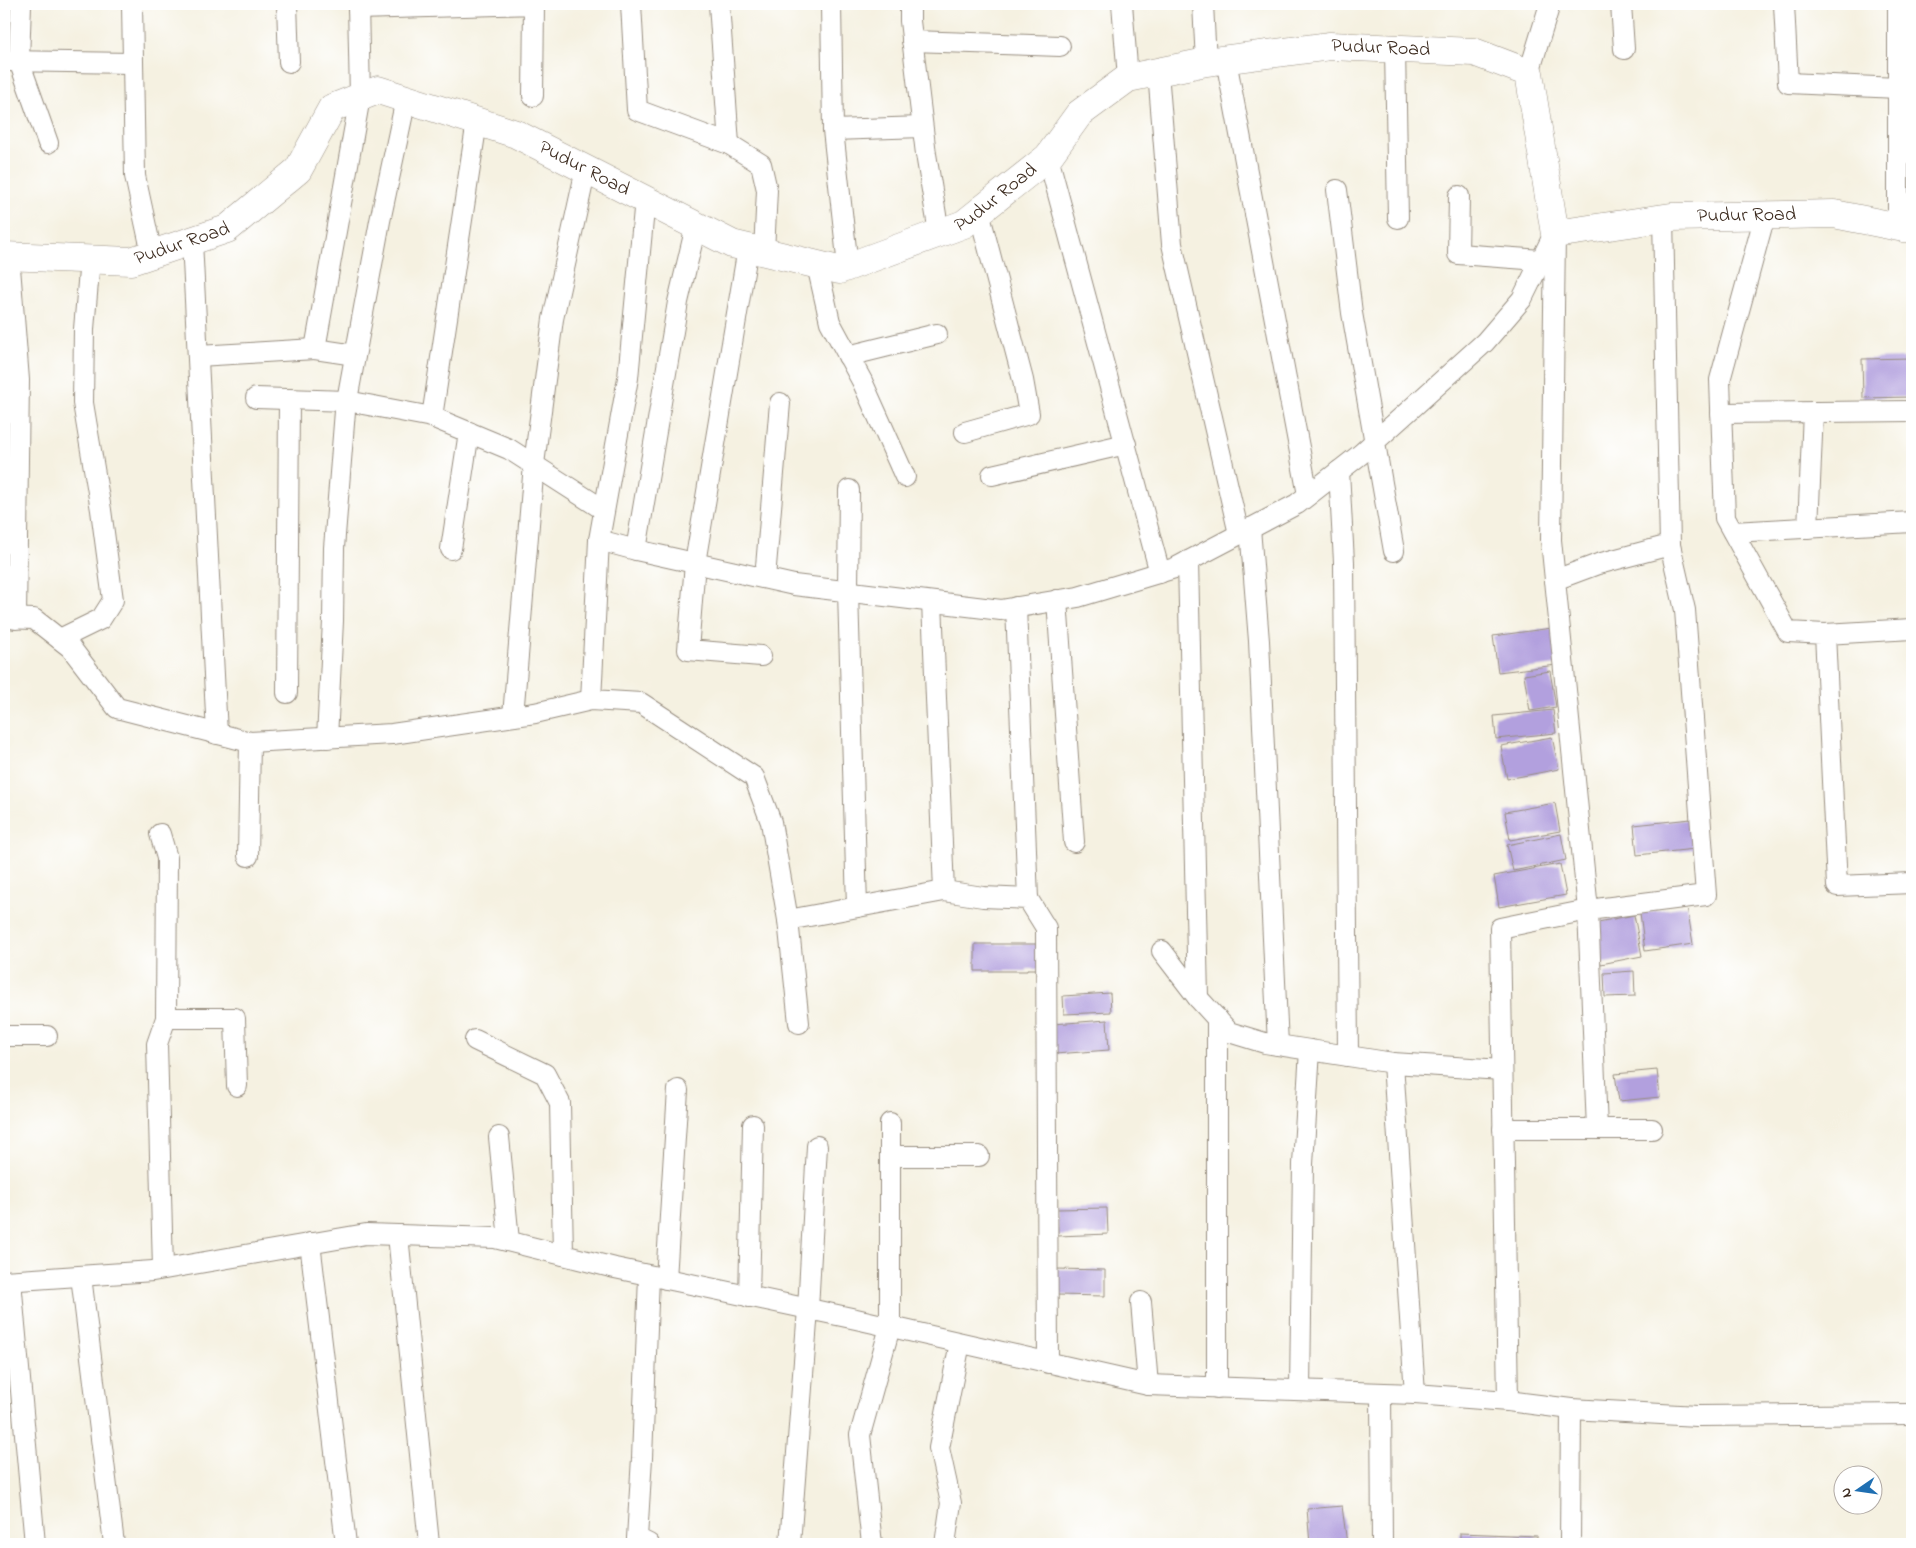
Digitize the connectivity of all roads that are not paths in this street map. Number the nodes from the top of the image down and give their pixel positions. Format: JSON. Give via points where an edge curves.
{"nodes":[{"id":1,"x":21,"y":4,"type":"edge"},
{"id":2,"x":132,"y":4,"type":"edge"},
{"id":3,"x":287,"y":4,"type":"edge"},
{"id":4,"x":631,"y":4,"type":"edge"},
{"id":5,"x":718,"y":4,"type":"edge"},
{"id":6,"x":831,"y":4,"type":"edge"},
{"id":7,"x":910,"y":4,"type":"edge"},
{"id":8,"x":1122,"y":4,"type":"edge"},
{"id":9,"x":1203,"y":4,"type":"edge"},
{"id":10,"x":1550,"y":4,"type":"edge"},
{"id":11,"x":1621,"y":4,"type":"edge"},
{"id":12,"x":1784,"y":4,"type":"edge"},
{"id":13,"x":1898,"y":4,"type":"edge"},
{"id":14,"x":358,"y":6,"type":"edge"},
{"id":15,"x":912,"y":41,"type":"junction"},
{"id":16,"x":1060,"y":46,"type":"dead end"},
{"id":17,"x":1395,"y":49,"type":"junction"},
{"id":18,"x":1624,"y":49,"type":"dead end"},
{"id":19,"x":12,"y":61,"type":"edge"},
{"id":20,"x":1216,"y":61,"type":"junction"},
{"id":21,"x":288,"y":62,"type":"dead end"},
{"id":22,"x":132,"y":63,"type":"junction"},
{"id":23,"x":1158,"y":72,"type":"junction"},
{"id":24,"x":1529,"y":73,"type":"junction"},
{"id":25,"x":1128,"y":78,"type":"junction"},
{"id":26,"x":1898,"y":88,"type":"junction"},
{"id":27,"x":533,"y":96,"type":"dead end"},
{"id":28,"x":360,"y":97,"type":"junction"},
{"id":29,"x":406,"y":99,"type":"junction"},
{"id":30,"x":477,"y":121,"type":"junction"},
{"id":31,"x":922,"y":127,"type":"junction"},
{"id":32,"x":833,"y":130,"type":"junction"},
{"id":33,"x":1905,"y":130,"type":"edge"},
{"id":34,"x":48,"y":143,"type":"dead end"},
{"id":35,"x":729,"y":144,"type":"junction"},
{"id":36,"x":1048,"y":157,"type":"junction"},
{"id":37,"x":586,"y":169,"type":"junction"},
{"id":38,"x":1337,"y":190,"type":"dead end"},
{"id":39,"x":1459,"y":196,"type":"dead end"},
{"id":40,"x":645,"y":199,"type":"junction"},
{"id":41,"x":979,"y":212,"type":"junction"},
{"id":42,"x":1765,"y":215,"type":"junction"},
{"id":43,"x":1398,"y":218,"type":"dead end"},
{"id":44,"x":1664,"y":218,"type":"junction"},
{"id":45,"x":696,"y":226,"type":"junction"},
{"id":46,"x":1905,"y":227,"type":"edge"},
{"id":47,"x":939,"y":233,"type":"junction"},
{"id":48,"x":1554,"y":234,"type":"junction"},
{"id":49,"x":192,"y":241,"type":"junction"},
{"id":50,"x":756,"y":250,"type":"junction"},
{"id":51,"x":152,"y":254,"type":"junction"},
{"id":52,"x":7,"y":256,"type":"edge"},
{"id":53,"x":90,"y":259,"type":"junction"},
{"id":54,"x":1541,"y":260,"type":"junction"},
{"id":55,"x":817,"y":265,"type":"junction"},
{"id":56,"x":848,"y":267,"type":"junction"},
{"id":57,"x":937,"y":334,"type":"dead end"},
{"id":58,"x":315,"y":349,"type":"junction"},
{"id":59,"x":355,"y":355,"type":"junction"},
{"id":60,"x":198,"y":356,"type":"junction"},
{"id":61,"x":848,"y":356,"type":"junction"},
{"id":62,"x":256,"y":398,"type":"dead end"},
{"id":63,"x":289,"y":399,"type":"junction"},
{"id":64,"x":347,"y":401,"type":"junction"},
{"id":65,"x":11,"y":402,"type":"edge"},
{"id":66,"x":780,"y":403,"type":"dead end"},
{"id":67,"x":1912,"y":411,"type":"edge"},
{"id":68,"x":1813,"y":412,"type":"junction"},
{"id":69,"x":1721,"y":413,"type":"junction"},
{"id":70,"x":432,"y":417,"type":"junction"},
{"id":71,"x":469,"y":432,"type":"junction"},
{"id":72,"x":965,"y":432,"type":"dead end"},
{"id":73,"x":1374,"y":442,"type":"junction"},
{"id":74,"x":1126,"y":444,"type":"junction"},
{"id":75,"x":534,"y":464,"type":"junction"},
{"id":76,"x":1339,"y":471,"type":"junction"},
{"id":77,"x":992,"y":475,"type":"dead end"},
{"id":78,"x":905,"y":477,"type":"dead end"},
{"id":79,"x":849,"y":490,"type":"dead end"},
{"id":80,"x":1308,"y":495,"type":"junction"},
{"id":81,"x":11,"y":498,"type":"edge"},
{"id":82,"x":604,"y":510,"type":"junction"},
{"id":83,"x":1912,"y":522,"type":"edge"},
{"id":84,"x":1808,"y":528,"type":"junction"},
{"id":85,"x":1245,"y":531,"type":"junction"},
{"id":86,"x":1733,"y":532,"type":"junction"},
{"id":87,"x":599,"y":540,"type":"junction"},
{"id":88,"x":1670,"y":545,"type":"junction"},
{"id":89,"x":450,"y":549,"type":"dead end"},
{"id":90,"x":636,"y":550,"type":"junction"},
{"id":91,"x":1394,"y":551,"type":"dead end"},
{"id":92,"x":1188,"y":561,"type":"junction"},
{"id":93,"x":695,"y":563,"type":"junction"},
{"id":94,"x":1160,"y":572,"type":"junction"},
{"id":95,"x":765,"y":578,"type":"junction"},
{"id":96,"x":1555,"y":580,"type":"junction"},
{"id":97,"x":848,"y":591,"type":"junction"},
{"id":98,"x":1057,"y":600,"type":"junction"},
{"id":99,"x":932,"y":602,"type":"junction"},
{"id":100,"x":1016,"y":607,"type":"junction"},
{"id":101,"x":10,"y":618,"type":"edge"},
{"id":102,"x":1912,"y":629,"type":"edge"},
{"id":103,"x":1825,"y":634,"type":"junction"},
{"id":104,"x":60,"y":639,"type":"junction"},
{"id":105,"x":761,"y":656,"type":"dead end"},
{"id":106,"x":287,"y":693,"type":"dead end"},
{"id":107,"x":591,"y":700,"type":"junction"},
{"id":108,"x":513,"y":716,"type":"junction"},
{"id":109,"x":217,"y":734,"type":"junction"},
{"id":110,"x":327,"y":738,"type":"junction"},
{"id":111,"x":250,"y":742,"type":"junction"},
{"id":112,"x":160,"y":834,"type":"dead end"},
{"id":113,"x":1074,"y":842,"type":"dead end"},
{"id":114,"x":248,"y":856,"type":"dead end"},
{"id":115,"x":1912,"y":883,"type":"edge"},
{"id":116,"x":944,"y":891,"type":"junction"},
{"id":117,"x":1028,"y":899,"type":"junction"},
{"id":118,"x":857,"y":907,"type":"junction"},
{"id":119,"x":1588,"y":910,"type":"junction"},
{"id":120,"x":788,"y":920,"type":"junction"},
{"id":121,"x":1162,"y":951,"type":"dead end"},
{"id":122,"x":1198,"y":998,"type":"junction"},
{"id":123,"x":166,"y":1018,"type":"junction"},
{"id":124,"x":1217,"y":1018,"type":"junction"},
{"id":125,"x":799,"y":1023,"type":"dead end"},
{"id":126,"x":4,"y":1036,"type":"edge"},
{"id":127,"x":46,"y":1036,"type":"dead end"},
{"id":128,"x":475,"y":1040,"type":"dead end"},
{"id":129,"x":1278,"y":1045,"type":"junction"},
{"id":130,"x":1310,"y":1050,"type":"junction"},
{"id":131,"x":1348,"y":1056,"type":"junction"},
{"id":132,"x":1393,"y":1064,"type":"junction"},
{"id":133,"x":1502,"y":1070,"type":"junction"},
{"id":134,"x":237,"y":1086,"type":"dead end"},
{"id":135,"x":678,"y":1090,"type":"dead end"},
{"id":136,"x":890,"y":1123,"type":"dead end"},
{"id":137,"x":754,"y":1125,"type":"dead end"},
{"id":138,"x":1503,"y":1129,"type":"junction"},
{"id":139,"x":1598,"y":1129,"type":"junction"},
{"id":140,"x":1652,"y":1129,"type":"dead end"},
{"id":141,"x":499,"y":1136,"type":"dead end"},
{"id":142,"x":817,"y":1146,"type":"dead end"},
{"id":143,"x":890,"y":1156,"type":"junction"},
{"id":144,"x":979,"y":1156,"type":"dead end"},
{"id":145,"x":398,"y":1235,"type":"junction"},
{"id":146,"x":509,"y":1242,"type":"junction"},
{"id":147,"x":310,"y":1244,"type":"junction"},
{"id":148,"x":563,"y":1255,"type":"junction"},
{"id":149,"x":163,"y":1269,"type":"junction"},
{"id":150,"x":81,"y":1276,"type":"junction"},
{"id":151,"x":658,"y":1277,"type":"junction"},
{"id":152,"x":8,"y":1281,"type":"edge"},
{"id":153,"x":749,"y":1297,"type":"junction"},
{"id":154,"x":1141,"y":1302,"type":"dead end"},
{"id":155,"x":808,"y":1309,"type":"junction"},
{"id":156,"x":890,"y":1327,"type":"junction"},
{"id":157,"x":960,"y":1343,"type":"junction"},
{"id":158,"x":1048,"y":1363,"type":"junction"},
{"id":159,"x":1148,"y":1385,"type":"junction"},
{"id":160,"x":1218,"y":1388,"type":"junction"},
{"id":161,"x":1300,"y":1390,"type":"junction"},
{"id":162,"x":1382,"y":1393,"type":"junction"},
{"id":163,"x":1415,"y":1394,"type":"junction"},
{"id":164,"x":1508,"y":1401,"type":"junction"},
{"id":165,"x":1571,"y":1409,"type":"junction"},
{"id":166,"x":1912,"y":1414,"type":"edge"},
{"id":167,"x":35,"y":1544,"type":"edge"},
{"id":168,"x":114,"y":1544,"type":"edge"},
{"id":169,"x":346,"y":1544,"type":"edge"},
{"id":170,"x":429,"y":1544,"type":"edge"},
{"id":171,"x":649,"y":1544,"type":"edge"},
{"id":172,"x":790,"y":1544,"type":"edge"},
{"id":173,"x":872,"y":1544,"type":"edge"},
{"id":174,"x":945,"y":1544,"type":"edge"},
{"id":175,"x":1382,"y":1544,"type":"edge"},
{"id":176,"x":1570,"y":1544,"type":"edge"}],
"edges":[{"from":1,"to":19,"type":"street"},
{"from":2,"to":22,"type":"street"},
{"from":3,"to":21,"type":"street"},
{"from":4,"to":35,"type":"street","via":[[637,110]]},
{"from":5,"to":35,"type":"street"},
{"from":6,"to":32,"type":"street"},
{"from":7,"to":15,"type":"street"},
{"from":8,"to":25,"type":"street"},
{"from":9,"to":20,"type":"street"},
{"from":10,"to":24,"type":"street"},
{"from":11,"to":18,"type":"street"},
{"from":12,"to":26,"type":"street","via":[[1788,83]]},
{"from":13,"to":26,"type":"street"},
{"from":14,"to":27,"type":"street","via":[[534,4]]},
{"from":14,"to":28,"type":"street"},
{"from":15,"to":16,"type":"street"},
{"from":15,"to":31,"type":"street"},
{"from":17,"to":20,"type":"street","name":"Pudur Road","via":[[1330,46]]},
{"from":17,"to":24,"type":"street","name":"Pudur Road","via":[[1474,52]]},
{"from":17,"to":43,"type":"street"},
{"from":19,"to":22,"type":"street"},
{"from":19,"to":34,"type":"street"},
{"from":20,"to":23,"type":"street","name":"Pudur Road"},
{"from":20,"to":80,"type":"street"},
{"from":22,"to":51,"type":"street","via":[[136,176]]},
{"from":23,"to":25,"type":"street","name":"Pudur Road"},
{"from":23,"to":85,"type":"street","via":[[1172,244]]},
{"from":24,"to":48,"type":"street"},
{"from":25,"to":36,"type":"street","name":"Pudur Road","via":[[1079,114]]},
{"from":26,"to":33,"type":"street"},
{"from":28,"to":29,"type":"street","name":"Pudur Road","via":[[378,90]]},
{"from":28,"to":49,"type":"street","name":"Pudur Road","via":[[332,108],[298,170],[228,229]]},
{"from":28,"to":58,"type":"street"},
{"from":29,"to":30,"type":"street","name":"Pudur Road"},
{"from":29,"to":59,"type":"street"},
{"from":30,"to":37,"type":"street","name":"Pudur Road","via":[[516,134]]},
{"from":30,"to":70,"type":"street"},
{"from":31,"to":32,"type":"street"},
{"from":31,"to":47,"type":"street"},
{"from":32,"to":56,"type":"street"},
{"from":33,"to":46,"type":"street"},
{"from":35,"to":50,"type":"street","via":[[761,164],[767,190]]},
{"from":36,"to":41,"type":"street","name":"Pudur Road"},
{"from":36,"to":74,"type":"street"},
{"from":37,"to":40,"type":"street","name":"Pudur Road"},
{"from":37,"to":75,"type":"street","via":[[553,319]]},
{"from":38,"to":73,"type":"street","via":[[1352,314]]},
{"from":39,"to":54,"type":"street","via":[[1458,254]]},
{"from":40,"to":45,"type":"street","name":"Pudur Road"},
{"from":40,"to":82,"type":"street","via":[[628,378]]},
{"from":41,"to":47,"type":"street","name":"Pudur Road","via":[[964,224]]},
{"from":41,"to":72,"type":"street","via":[[1029,414]]},
{"from":42,"to":44,"type":"street","name":"Pudur Road"},
{"from":42,"to":46,"type":"street","name":"Pudur Road","via":[[1834,214]]},
{"from":42,"to":69,"type":"street","via":[[1720,380]]},
{"from":44,"to":48,"type":"street","name":"Pudur Road"},
{"from":44,"to":88,"type":"street"},
{"from":45,"to":50,"type":"street","name":"Pudur Road","via":[[732,244]]},
{"from":45,"to":90,"type":"street","via":[[678,302]]},
{"from":47,"to":56,"type":"street","name":"Pudur Road"},
{"from":48,"to":54,"type":"street"},
{"from":48,"to":96,"type":"street","via":[[1551,540]]},
{"from":49,"to":51,"type":"street","name":"Pudur Road"},
{"from":49,"to":60,"type":"street"},
{"from":50,"to":55,"type":"street","name":"Pudur Road"},
{"from":50,"to":93,"type":"street"},
{"from":51,"to":53,"type":"street","name":"Pudur Road","via":[[131,261]]},
{"from":52,"to":53,"type":"street","name":"Pudur Road"},
{"from":52,"to":65,"type":"street","via":[[19,380]]},
{"from":53,"to":104,"type":"street","via":[[84,329],[83,404],[108,550],[113,600],[101,619]]},
{"from":54,"to":73,"type":"street","via":[[1522,299],[1485,342]]},
{"from":55,"to":56,"type":"street","name":"Pudur Road","via":[[839,270]]},
{"from":55,"to":61,"type":"street","via":[[830,322]]},
{"from":57,"to":61,"type":"street"},
{"from":58,"to":59,"type":"street"},
{"from":58,"to":60,"type":"street"},
{"from":59,"to":64,"type":"street"},
{"from":60,"to":109,"type":"street"},
{"from":61,"to":78,"type":"street"},
{"from":62,"to":63,"type":"street"},
{"from":63,"to":64,"type":"street"},
{"from":63,"to":106,"type":"street"},
{"from":64,"to":70,"type":"street"},
{"from":64,"to":110,"type":"street","via":[[334,548]]},
{"from":65,"to":81,"type":"street"},
{"from":66,"to":95,"type":"street"},
{"from":67,"to":68,"type":"street"},
{"from":68,"to":69,"type":"street"},
{"from":68,"to":84,"type":"street"},
{"from":69,"to":86,"type":"street","via":[[1725,518]]},
{"from":70,"to":71,"type":"street"},
{"from":71,"to":75,"type":"street"},
{"from":71,"to":89,"type":"street"},
{"from":73,"to":76,"type":"street"},
{"from":73,"to":91,"type":"street"},
{"from":74,"to":77,"type":"street"},
{"from":74,"to":94,"type":"street"},
{"from":75,"to":82,"type":"street"},
{"from":75,"to":108,"type":"street"},
{"from":76,"to":80,"type":"street"},
{"from":76,"to":131,"type":"street","via":[[1344,562]]},
{"from":79,"to":97,"type":"street"},
{"from":80,"to":85,"type":"street"},
{"from":81,"to":101,"type":"street"},
{"from":82,"to":87,"type":"street"},
{"from":83,"to":84,"type":"street"},
{"from":84,"to":86,"type":"street"},
{"from":85,"to":92,"type":"street"},
{"from":85,"to":129,"type":"street","via":[[1259,641]]},
{"from":86,"to":103,"type":"street","via":[[1788,632]]},
{"from":87,"to":90,"type":"street"},
{"from":87,"to":107,"type":"street"},
{"from":88,"to":96,"type":"street","via":[[1598,564]]},
{"from":88,"to":119,"type":"street","via":[[1685,610],[1706,895]]},
{"from":90,"to":93,"type":"street"},
{"from":92,"to":94,"type":"street"},
{"from":92,"to":122,"type":"street"},
{"from":93,"to":95,"type":"street"},
{"from":93,"to":105,"type":"street","via":[[688,650]]},
{"from":94,"to":98,"type":"street","via":[[1078,597]]},
{"from":95,"to":97,"type":"street"},
{"from":96,"to":119,"type":"street"},
{"from":97,"to":99,"type":"street"},
{"from":97,"to":118,"type":"street"},
{"from":98,"to":100,"type":"street"},
{"from":98,"to":113,"type":"street"},
{"from":99,"to":100,"type":"street","via":[[1001,610]]},
{"from":99,"to":116,"type":"street"},
{"from":100,"to":117,"type":"street"},
{"from":101,"to":104,"type":"street","via":[[34,619]]},
{"from":102,"to":103,"type":"street"},
{"from":103,"to":115,"type":"street","via":[[1836,886]]},
{"from":104,"to":109,"type":"street","via":[[71,648],[117,708]]},
{"from":107,"to":108,"type":"street"},
{"from":107,"to":120,"type":"street","via":[[641,703],[754,777],[771,822]]},
{"from":108,"to":110,"type":"street","via":[[392,734]]},
{"from":109,"to":111,"type":"street"},
{"from":110,"to":111,"type":"street"},
{"from":111,"to":114,"type":"street"},
{"from":112,"to":123,"type":"street","via":[[167,858]]},
{"from":116,"to":117,"type":"street"},
{"from":116,"to":118,"type":"street"},
{"from":117,"to":158,"type":"street","via":[[1046,928]]},
{"from":118,"to":120,"type":"street"},
{"from":119,"to":133,"type":"street","via":[[1500,928]]},
{"from":119,"to":139,"type":"street"},
{"from":120,"to":125,"type":"street"},
{"from":121,"to":122,"type":"street"},
{"from":122,"to":124,"type":"street"},
{"from":123,"to":134,"type":"street","via":[[235,1018]]},
{"from":123,"to":149,"type":"street","via":[[157,1044]]},
{"from":124,"to":129,"type":"street","via":[[1229,1032]]},
{"from":124,"to":160,"type":"street"},
{"from":126,"to":127,"type":"street"},
{"from":128,"to":148,"type":"street","via":[[545,1074],[560,1102]]},
{"from":129,"to":130,"type":"street"},
{"from":130,"to":131,"type":"street"},
{"from":130,"to":161,"type":"street","via":[[1303,1164]]},
{"from":131,"to":132,"type":"street"},
{"from":132,"to":133,"type":"street"},
{"from":132,"to":163,"type":"street"},
{"from":133,"to":138,"type":"street"},
{"from":135,"to":151,"type":"street"},
{"from":136,"to":143,"type":"street"},
{"from":137,"to":153,"type":"street"},
{"from":138,"to":139,"type":"street"},
{"from":138,"to":164,"type":"street"},
{"from":139,"to":140,"type":"street"},
{"from":141,"to":146,"type":"street"},
{"from":142,"to":155,"type":"street"},
{"from":143,"to":144,"type":"street"},
{"from":143,"to":156,"type":"street"},
{"from":145,"to":146,"type":"street","via":[[495,1238]]},
{"from":145,"to":147,"type":"street","via":[[366,1234]]},
{"from":145,"to":170,"type":"street"},
{"from":146,"to":148,"type":"street"},
{"from":147,"to":149,"type":"street"},
{"from":147,"to":169,"type":"street"},
{"from":148,"to":151,"type":"street"},
{"from":149,"to":150,"type":"street"},
{"from":150,"to":152,"type":"street"},
{"from":150,"to":168,"type":"street"},
{"from":151,"to":153,"type":"street"},
{"from":151,"to":171,"type":"street","via":[[636,1538]]},
{"from":152,"to":167,"type":"street"},
{"from":153,"to":155,"type":"street"},
{"from":154,"to":159,"type":"street"},
{"from":155,"to":156,"type":"street"},
{"from":155,"to":172,"type":"street"},
{"from":156,"to":157,"type":"street"},
{"from":156,"to":173,"type":"street","via":[[860,1435]]},
{"from":157,"to":158,"type":"street"},
{"from":157,"to":174,"type":"street","via":[[939,1448],[951,1503]]},
{"from":158,"to":159,"type":"street"},
{"from":159,"to":160,"type":"street"},
{"from":160,"to":161,"type":"street"},
{"from":161,"to":162,"type":"street"},
{"from":162,"to":163,"type":"street"},
{"from":162,"to":175,"type":"street"},
{"from":163,"to":164,"type":"street"},
{"from":164,"to":165,"type":"street"},
{"from":165,"to":166,"type":"street","via":[[1697,1416]]},
{"from":165,"to":176,"type":"street"}]}
